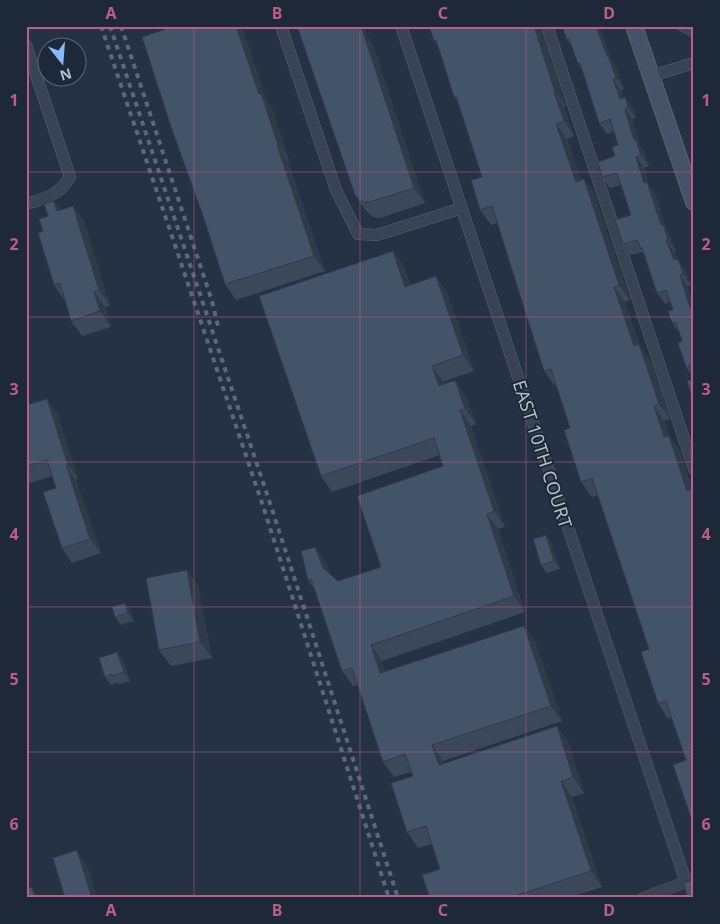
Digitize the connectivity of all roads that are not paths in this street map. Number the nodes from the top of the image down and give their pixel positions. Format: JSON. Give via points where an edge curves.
{"nodes":[{"id":1,"x":282,"y":26,"type":"edge"},
{"id":2,"x":401,"y":26,"type":"edge"},
{"id":3,"x":547,"y":26,"type":"edge"},
{"id":4,"x":634,"y":26,"type":"edge"},
{"id":5,"x":26,"y":45,"type":"edge"},
{"id":6,"x":694,"y":63,"type":"edge"},
{"id":7,"x":651,"y":76,"type":"junction"},
{"id":8,"x":694,"y":202,"type":"edge"},
{"id":9,"x":26,"y":204,"type":"edge"},
{"id":10,"x":462,"y":208,"type":"junction"},
{"id":11,"x":694,"y":468,"type":"edge"},
{"id":12,"x":690,"y":880,"type":"edge"},
{"id":13,"x":656,"y":896,"type":"edge"},
{"id":14,"x":643,"y":898,"type":"edge"}],
"edges":[{"from":1,"to":10,"type":"street","via":[[336,190],[358,234],[377,235]]},
{"from":2,"to":10,"type":"street","name":"EAST 10TH COURT"},
{"from":3,"to":11,"type":"street"},
{"from":4,"to":7,"type":"street"},
{"from":5,"to":9,"type":"street","via":[[70,177],[57,192]]},
{"from":6,"to":7,"type":"street"},
{"from":7,"to":8,"type":"street"},
{"from":10,"to":12,"type":"street","name":"EAST 10TH COURT"},
{"from":12,"to":13,"type":"street"},
{"from":13,"to":14,"type":"street"}]}
